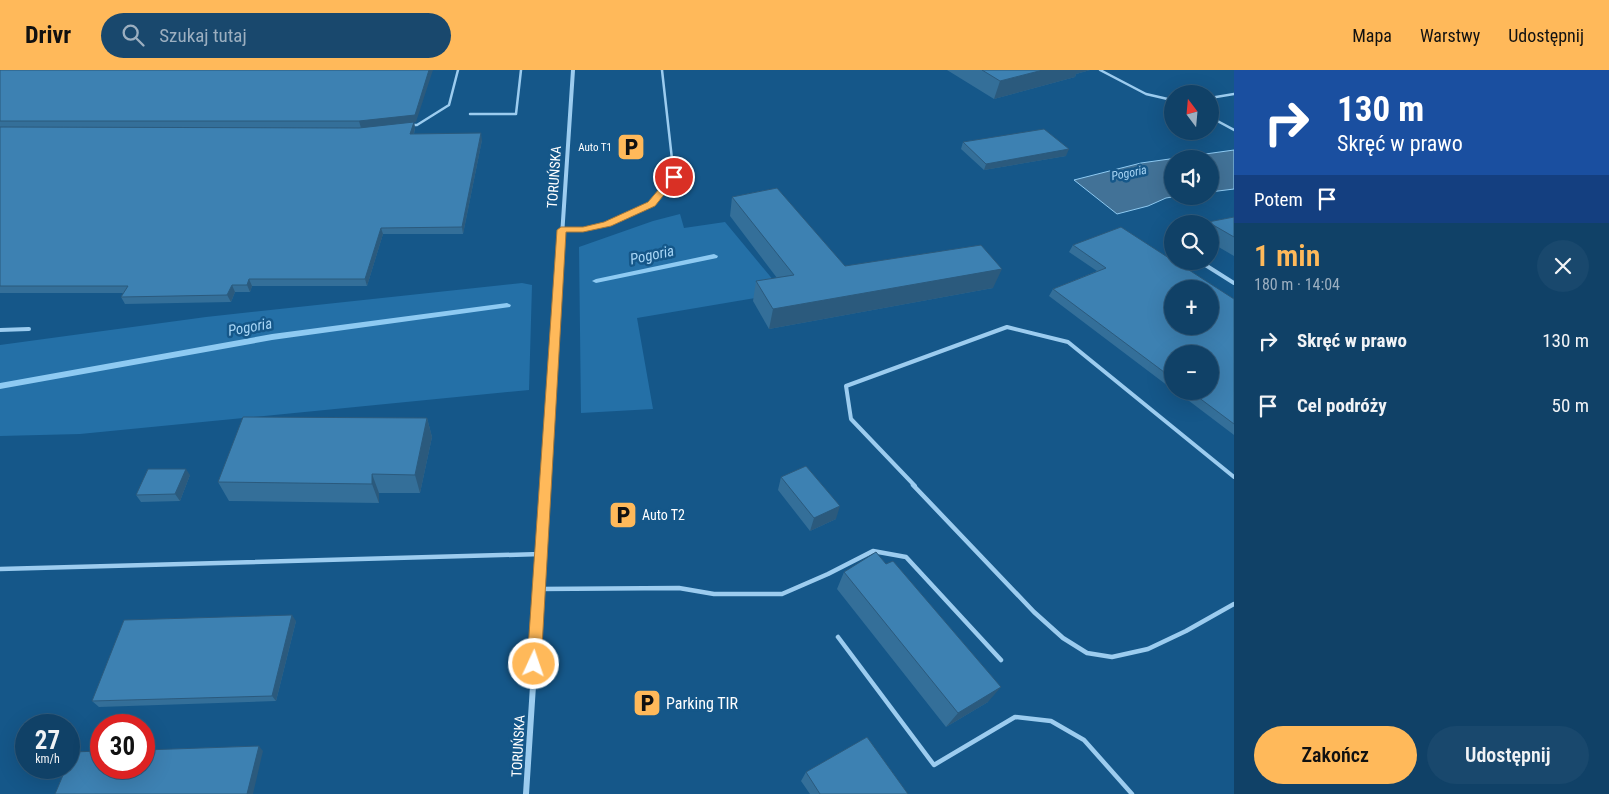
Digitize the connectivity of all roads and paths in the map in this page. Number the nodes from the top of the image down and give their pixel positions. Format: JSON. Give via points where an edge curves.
{"nodes":[{"id":1,"x":458,"y":70,"type":"edge"},
{"id":2,"x":521,"y":70,"type":"edge"},
{"id":3,"x":572,"y":70,"type":"edge"},
{"id":4,"x":662,"y":70,"type":"edge"},
{"id":5,"x":1100,"y":70,"type":"edge"},
{"id":6,"x":1234,"y":94,"type":"edge"},
{"id":7,"x":1219,"y":96,"type":"edge"},
{"id":8,"x":1164,"y":98,"type":"edge"},
{"id":9,"x":470,"y":114,"type":"dead end"},
{"id":10,"x":1219,"y":122,"type":"edge"},
{"id":11,"x":407,"y":126,"type":"edge"},
{"id":12,"x":1234,"y":130,"type":"edge"},
{"id":13,"x":561,"y":230,"type":"junction"},
{"id":14,"x":1213,"y":270,"type":"edge"},
{"id":15,"x":1234,"y":283,"type":"edge"},
{"id":16,"x":29,"y":329,"type":"dead end"},
{"id":17,"x":0,"y":330,"type":"edge"},
{"id":18,"x":1234,"y":477,"type":"edge"},
{"id":19,"x":541,"y":554,"type":"junction"},
{"id":20,"x":0,"y":569,"type":"edge"},
{"id":21,"x":539,"y":589,"type":"junction"},
{"id":22,"x":1234,"y":604,"type":"edge"},
{"id":23,"x":838,"y":637,"type":"dead end"},
{"id":24,"x":1001,"y":660,"type":"dead end"},
{"id":25,"x":526,"y":794,"type":"edge"},
{"id":26,"x":1132,"y":794,"type":"edge"}],
"edges":[{"from":1,"to":11,"type":"lane","via":[[450,105],[417,125]]},
{"from":2,"to":9,"type":"lane","via":[[516,114]]},
{"from":3,"to":13,"type":"street","name":"TORUŃSKA"},
{"from":4,"to":13,"type":"lane","via":[[674,177],[652,204],[607,224],[583,230]]},
{"from":5,"to":8,"type":"lane","via":[[1146,94]]},
{"from":6,"to":7,"type":"lane"},
{"from":10,"to":12,"type":"lane"},
{"from":13,"to":19,"type":"street","name":"TORUŃSKA"},
{"from":14,"to":15,"type":"lane"},
{"from":16,"to":17,"type":"lane"},
{"from":18,"to":22,"type":"lane","via":[[1068,342],[1007,327],[846,386],[851,419],[1063,639],[1097,656],[1129,656],[1158,645]]},
{"from":19,"to":20,"type":"lane"},
{"from":19,"to":21,"type":"street","name":"TORUŃSKA"},
{"from":21,"to":24,"type":"lane","via":[[679,588],[714,594],[782,594],[873,551],[906,557]]},
{"from":21,"to":25,"type":"street","name":"TORUŃSKA"},
{"from":23,"to":26,"type":"lane","via":[[934,765],[1015,716],[1051,721],[1084,740]]}]}
